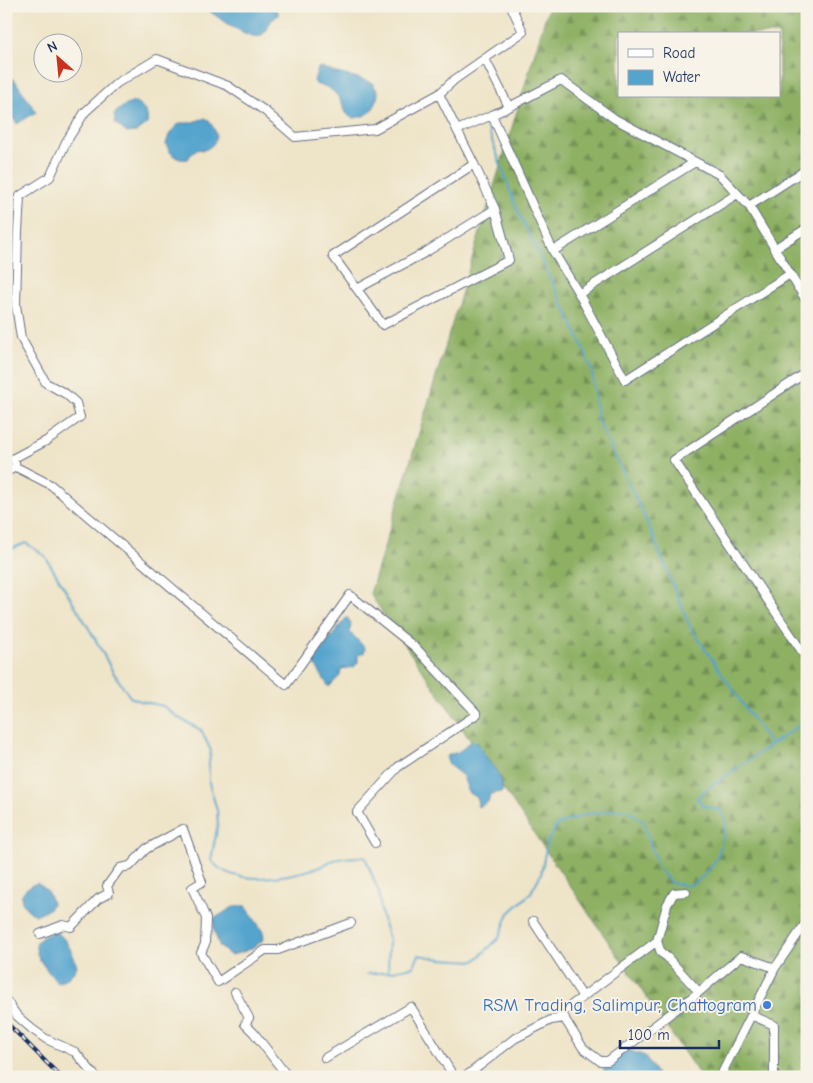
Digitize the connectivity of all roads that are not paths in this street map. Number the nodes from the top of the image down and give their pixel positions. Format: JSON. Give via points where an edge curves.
{"nodes":[{"id":1,"x":510,"y":6,"type":"edge"},
{"id":2,"x":485,"y":59,"type":"junction"},
{"id":3,"x":439,"y":94,"type":"junction"},
{"id":4,"x":509,"y":107,"type":"junction"},
{"id":5,"x":492,"y":115,"type":"junction"},
{"id":6,"x":457,"y":130,"type":"junction"},
{"id":7,"x":695,"y":162,"type":"junction"},
{"id":8,"x":474,"y":164,"type":"junction"},
{"id":9,"x":807,"y":169,"type":"edge"},
{"id":10,"x":737,"y":194,"type":"junction"},
{"id":11,"x":749,"y":206,"type":"junction"},
{"id":12,"x":495,"y":209,"type":"junction"},
{"id":13,"x":807,"y":228,"type":"edge"},
{"id":14,"x":774,"y":249,"type":"junction"},
{"id":15,"x":553,"y":251,"type":"junction"},
{"id":16,"x":790,"y":274,"type":"junction"},
{"id":17,"x":807,"y":283,"type":"edge"},
{"id":18,"x":798,"y":288,"type":"junction"},
{"id":19,"x":357,"y":290,"type":"junction"},
{"id":20,"x":579,"y":294,"type":"junction"},
{"id":21,"x":807,"y":302,"type":"edge"},
{"id":22,"x":807,"y":372,"type":"edge"},
{"id":23,"x":16,"y":467,"type":"junction"},
{"id":24,"x":6,"y":472,"type":"edge"},
{"id":25,"x":807,"y":659,"type":"edge"},
{"id":26,"x":375,"y":843,"type":"dead end"},
{"id":27,"x":686,"y":892,"type":"dead end"},
{"id":28,"x":533,"y":921,"type":"dead end"},
{"id":29,"x":807,"y":921,"type":"edge"},
{"id":30,"x":351,"y":923,"type":"dead end"},
{"id":31,"x":40,"y":934,"type":"dead end"},
{"id":32,"x":657,"y":942,"type":"junction"},
{"id":33,"x":775,"y":968,"type":"junction"},
{"id":34,"x":235,"y":992,"type":"dead end"},
{"id":35,"x":699,"y":992,"type":"junction"},
{"id":36,"x":583,"y":997,"type":"junction"},
{"id":37,"x":6,"y":1000,"type":"edge"},
{"id":38,"x":751,"y":1015,"type":"junction"},
{"id":39,"x":565,"y":1018,"type":"junction"},
{"id":40,"x":324,"y":1058,"type":"dead end"},
{"id":41,"x":96,"y":1077,"type":"edge"},
{"id":42,"x":288,"y":1077,"type":"edge"},
{"id":43,"x":454,"y":1077,"type":"edge"},
{"id":44,"x":465,"y":1077,"type":"edge"},
{"id":45,"x":720,"y":1077,"type":"edge"},
{"id":46,"x":774,"y":1077,"type":"edge"}],
"edges":[{"from":1,"to":2,"type":"street","via":[[523,32]]},
{"from":2,"to":3,"type":"street"},
{"from":2,"to":4,"type":"street"},
{"from":3,"to":6,"type":"street"},
{"from":3,"to":23,"type":"street","via":[[374,129],[295,137],[265,111],[228,86],[157,59],[117,84],[85,112],[66,142],[50,177],[20,196],[16,304],[21,338],[46,382],[76,403],[80,417],[14,458]]},
{"from":4,"to":5,"type":"street"},
{"from":4,"to":7,"type":"street","via":[[561,80],[615,119]]},
{"from":5,"to":6,"type":"street"},
{"from":5,"to":15,"type":"street"},
{"from":6,"to":8,"type":"street"},
{"from":7,"to":10,"type":"street","via":[[720,175]]},
{"from":7,"to":15,"type":"street"},
{"from":8,"to":12,"type":"street"},
{"from":8,"to":19,"type":"street","via":[[333,256]]},
{"from":9,"to":11,"type":"street"},
{"from":10,"to":11,"type":"street"},
{"from":10,"to":20,"type":"street"},
{"from":11,"to":14,"type":"street"},
{"from":12,"to":19,"type":"street"},
{"from":12,"to":19,"type":"street","via":[[509,260],[383,324]]},
{"from":13,"to":14,"type":"street"},
{"from":14,"to":16,"type":"street"},
{"from":15,"to":20,"type":"street"},
{"from":16,"to":18,"type":"street"},
{"from":16,"to":20,"type":"street","via":[[625,380]]},
{"from":17,"to":18,"type":"street"},
{"from":18,"to":21,"type":"street"},
{"from":22,"to":25,"type":"street","via":[[674,460]]},
{"from":23,"to":24,"type":"street"},
{"from":23,"to":26,"type":"street","via":[[51,485],[286,685],[350,595],[416,648],[477,714],[398,767],[357,812]]},
{"from":27,"to":32,"type":"street","via":[[674,894]]},
{"from":28,"to":36,"type":"street"},
{"from":29,"to":33,"type":"street"},
{"from":30,"to":31,"type":"street","via":[[278,950],[265,950],[218,982],[201,953],[205,944],[206,918],[192,888],[202,882],[183,829],[146,848],[130,866],[120,868],[107,886],[109,893],[98,899],[71,927],[63,925]]},
{"from":32,"to":35,"type":"street","via":[[661,953]]},
{"from":32,"to":36,"type":"street"},
{"from":33,"to":35,"type":"street","via":[[741,956]]},
{"from":33,"to":38,"type":"street"},
{"from":34,"to":42,"type":"street","via":[[249,1018],[245,1024]]},
{"from":35,"to":39,"type":"street","via":[[608,1061],[600,1060],[582,1048]]},
{"from":36,"to":39,"type":"street","via":[[562,1013]]},
{"from":37,"to":41,"type":"street","via":[[32,1029],[75,1052]]},
{"from":38,"to":45,"type":"street"},
{"from":38,"to":46,"type":"street","via":[[774,1025]]},
{"from":39,"to":44,"type":"street","via":[[551,1020],[514,1039]]},
{"from":40,"to":43,"type":"street","via":[[411,1007]]}]}
